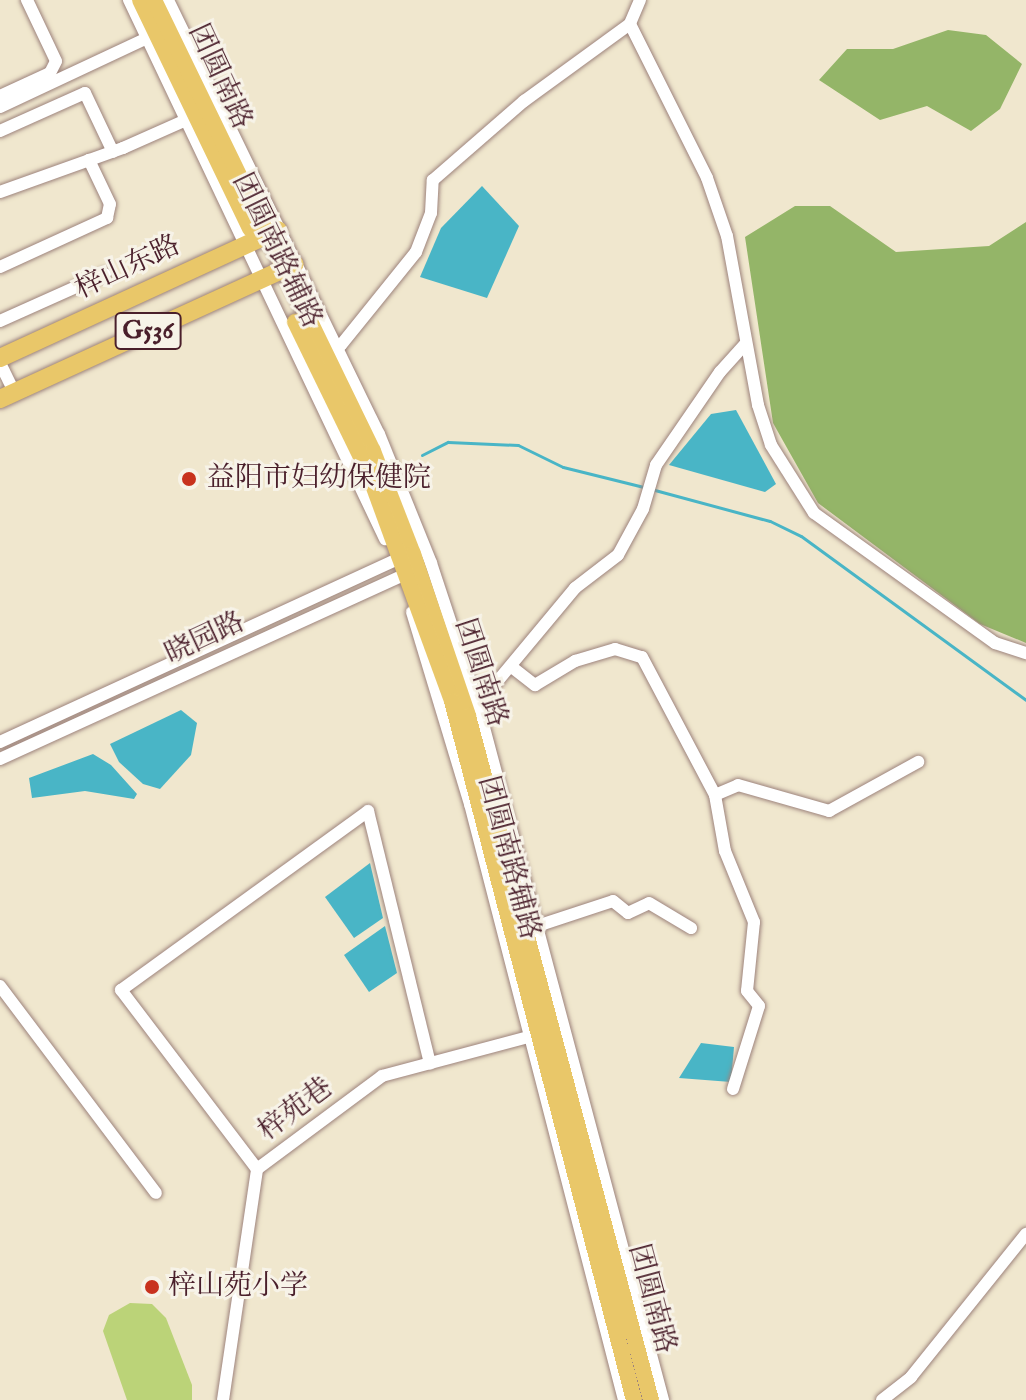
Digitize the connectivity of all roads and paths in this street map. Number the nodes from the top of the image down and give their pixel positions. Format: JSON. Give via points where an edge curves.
{"nodes":[{"id":1,"x":27,"y":0,"type":"edge"},
{"id":2,"x":129,"y":0,"type":"edge"},
{"id":3,"x":140,"y":0,"type":"edge"},
{"id":4,"x":154,"y":0,"type":"edge"},
{"id":5,"x":168,"y":0,"type":"edge"},
{"id":6,"x":640,"y":0,"type":"edge"},
{"id":7,"x":630,"y":24,"type":"junction"},
{"id":8,"x":152,"y":36,"type":"junction"},
{"id":9,"x":0,"y":96,"type":"edge"},
{"id":10,"x":0,"y":107,"type":"edge"},
{"id":11,"x":191,"y":118,"type":"junction"},
{"id":12,"x":0,"y":131,"type":"edge"},
{"id":13,"x":113,"y":152,"type":"junction"},
{"id":14,"x":89,"y":160,"type":"junction"},
{"id":15,"x":0,"y":192,"type":"edge"},
{"id":16,"x":261,"y":238,"type":"junction"},
{"id":17,"x":0,"y":267,"type":"edge"},
{"id":18,"x":278,"y":272,"type":"junction"},
{"id":19,"x":105,"y":274,"type":"dead end"},
{"id":20,"x":0,"y":321,"type":"edge"},
{"id":21,"x":746,"y":343,"type":"junction"},
{"id":22,"x":330,"y":351,"type":"junction"},
{"id":23,"x":0,"y":361,"type":"edge"},
{"id":24,"x":7,"y":395,"type":"edge"},
{"id":25,"x":360,"y":454,"type":"junction"},
{"id":26,"x":362,"y":482,"type":"junction"},
{"id":27,"x":411,"y":563,"type":"junction"},
{"id":28,"x":1026,"y":653,"type":"edge"},
{"id":29,"x":513,"y":668,"type":"junction"},
{"id":30,"x":473,"y":710,"type":"junction"},
{"id":31,"x":0,"y":742,"type":"edge"},
{"id":32,"x":0,"y":759,"type":"edge"},
{"id":33,"x":918,"y":762,"type":"dead end"},
{"id":34,"x":715,"y":795,"type":"junction"},
{"id":35,"x":531,"y":928,"type":"junction"},
{"id":36,"x":691,"y":928,"type":"dead end"},
{"id":37,"x":0,"y":986,"type":"edge"},
{"id":38,"x":534,"y":1036,"type":"junction"},
{"id":39,"x":430,"y":1063,"type":"junction"},
{"id":40,"x":733,"y":1089,"type":"dead end"},
{"id":41,"x":257,"y":1169,"type":"junction"},
{"id":42,"x":156,"y":1193,"type":"dead end"},
{"id":43,"x":1026,"y":1234,"type":"edge"},
{"id":44,"x":223,"y":1400,"type":"edge"},
{"id":45,"x":624,"y":1400,"type":"edge"},
{"id":46,"x":634,"y":1400,"type":"edge"},
{"id":47,"x":651,"y":1400,"type":"edge"},
{"id":48,"x":663,"y":1400,"type":"edge"},
{"id":49,"x":882,"y":1400,"type":"edge"}],
"edges":[{"from":1,"to":9,"type":"street","via":[[56,61],[50,73]]},
{"from":2,"to":8,"type":"street"},
{"from":3,"to":8,"type":"main road","name":"团圆南路"},
{"from":4,"to":16,"type":"main road","name":"团圆南路"},
{"from":5,"to":16,"type":"street","name":"团圆南路辅路"},
{"from":6,"to":7,"type":"street"},
{"from":7,"to":21,"type":"street","via":[[707,178],[727,236]]},
{"from":7,"to":22,"type":"street","via":[[524,101],[433,180],[431,213],[416,252]]},
{"from":8,"to":10,"type":"street"},
{"from":8,"to":11,"type":"main road","name":"团圆南路"},
{"from":11,"to":13,"type":"street"},
{"from":11,"to":16,"type":"main road","name":"团圆南路"},
{"from":12,"to":13,"type":"street","via":[[85,93]]},
{"from":13,"to":14,"type":"street"},
{"from":14,"to":15,"type":"street"},
{"from":14,"to":17,"type":"street","via":[[110,204],[107,218]]},
{"from":16,"to":18,"type":"main road","name":"团圆南路"},
{"from":16,"to":18,"type":"street","name":"团圆南路辅路"},
{"from":16,"to":23,"type":"highway","name":"梓山东路","number":"G536"},
{"from":18,"to":22,"type":"main road","name":"团圆南路"},
{"from":18,"to":24,"type":"highway","number":"G536"},
{"from":18,"to":25,"type":"main road","name":"团圆南路"},
{"from":18,"to":26,"type":"street","name":"团圆南路辅路"},
{"from":19,"to":20,"type":"street"},
{"from":21,"to":28,"type":"street","via":[[771,445],[814,513],[995,643]]},
{"from":21,"to":29,"type":"street","via":[[656,465],[618,555],[575,588]]},
{"from":22,"to":27,"type":"main road","name":"团圆南路","via":[[373,451]]},
{"from":23,"to":24,"type":"street"},
{"from":25,"to":26,"type":"main road"},
{"from":25,"to":27,"type":"main road","name":"团圆南路"},
{"from":26,"to":27,"type":"street","name":"团圆南路辅路"},
{"from":27,"to":30,"type":"main road","name":"团圆南路"},
{"from":27,"to":31,"type":"street","name":"晓园路"},
{"from":27,"to":32,"type":"street","name":"晓园路"},
{"from":27,"to":38,"type":"main road","name":"团圆南路","via":[[452,701]]},
{"from":29,"to":30,"type":"street"},
{"from":29,"to":34,"type":"street","via":[[535,685],[575,661],[615,649],[642,657]]},
{"from":30,"to":35,"type":"main road","name":"团圆南路"},
{"from":33,"to":34,"type":"street","via":[[829,811],[738,785]]},
{"from":34,"to":40,"type":"street","via":[[729,865],[754,922],[747,991],[759,1006]]},
{"from":35,"to":36,"type":"street","via":[[613,901],[628,913],[649,903]]},
{"from":35,"to":47,"type":"main road","name":"团圆南路"},
{"from":35,"to":48,"type":"street","name":"团圆南路辅路"},
{"from":37,"to":42,"type":"street"},
{"from":38,"to":39,"type":"street","name":"梓苑巷"},
{"from":38,"to":45,"type":"street"},
{"from":38,"to":46,"type":"main road","name":"团圆南路"},
{"from":39,"to":41,"type":"street","name":"梓苑巷","via":[[382,1076]]},
{"from":39,"to":41,"type":"street","via":[[368,811],[121,990]]},
{"from":41,"to":44,"type":"street","name":"梓苑巷"},
{"from":43,"to":49,"type":"street","via":[[911,1377]]}]}
